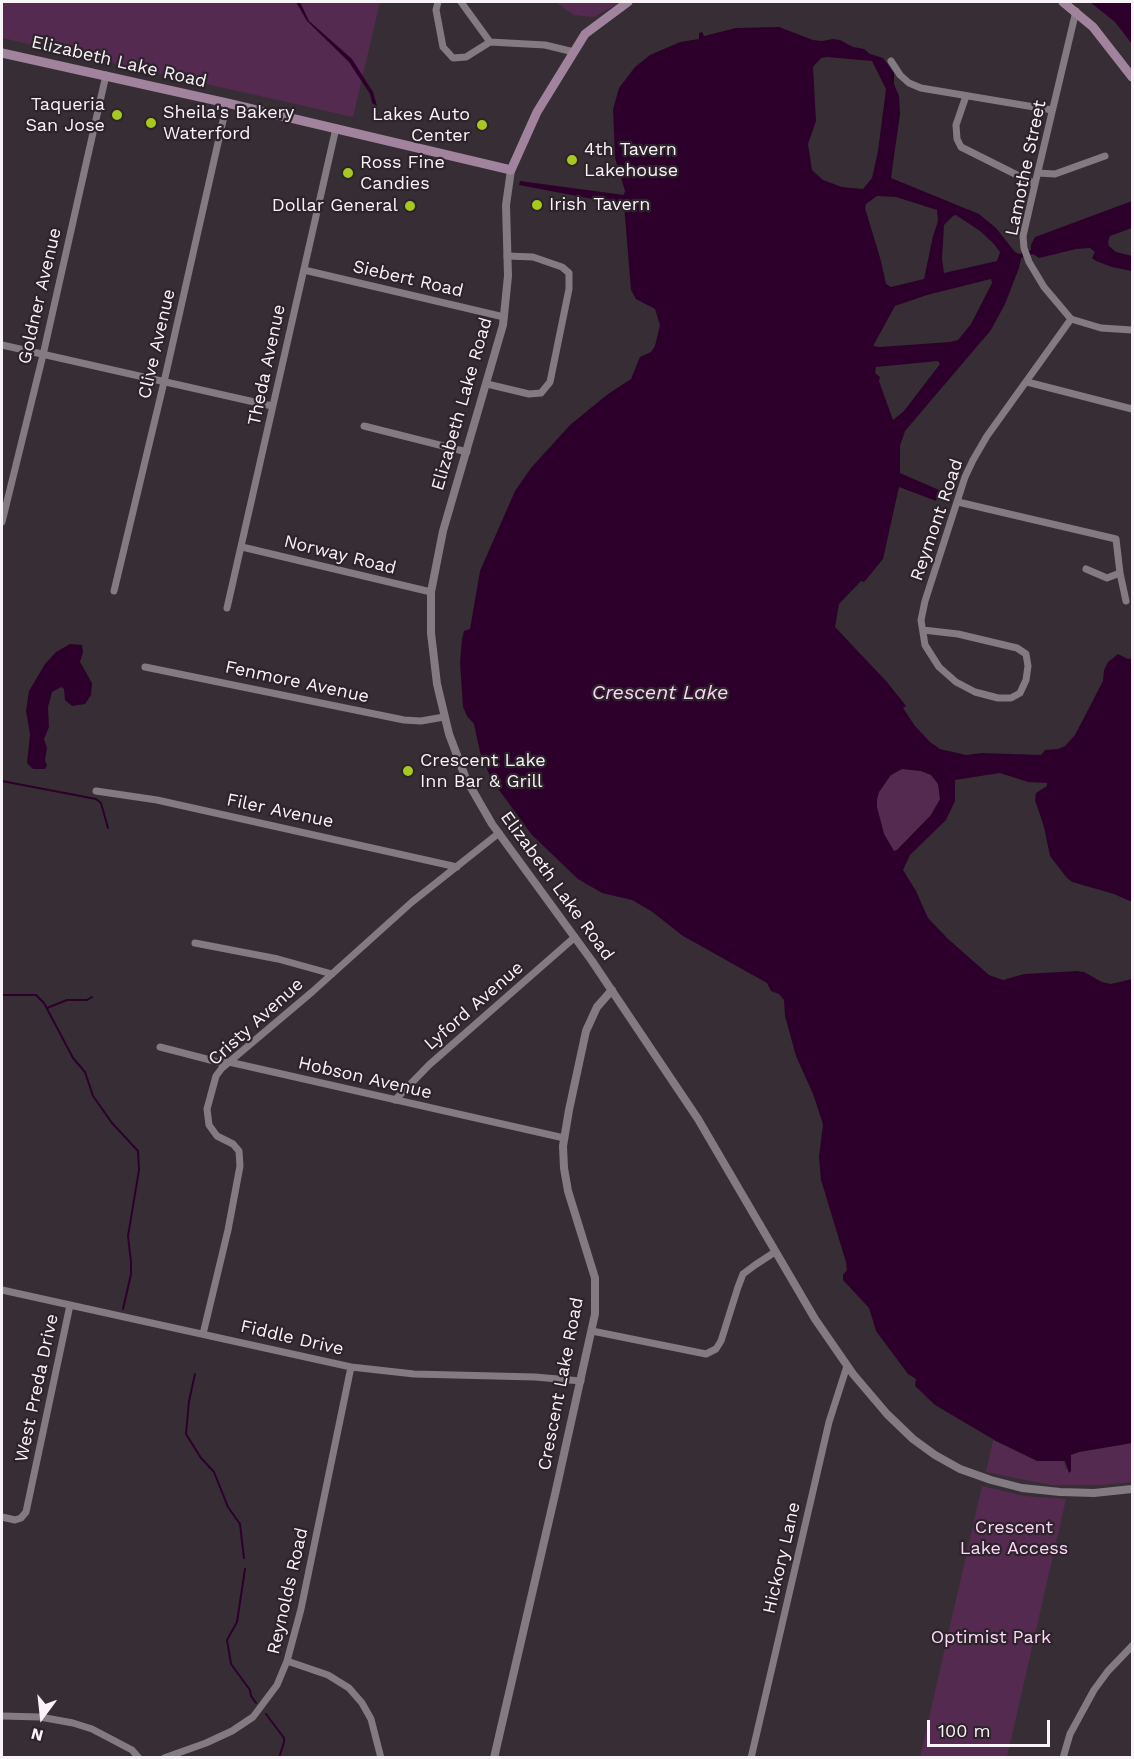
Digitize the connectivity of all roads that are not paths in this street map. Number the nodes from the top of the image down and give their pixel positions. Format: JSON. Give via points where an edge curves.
{"nodes":[{"id":1,"x":438,"y":2,"type":"edge"},
{"id":2,"x":461,"y":2,"type":"edge"},
{"id":3,"x":628,"y":2,"type":"edge"},
{"id":4,"x":1063,"y":2,"type":"edge"},
{"id":5,"x":1076,"y":11,"type":"junction"},
{"id":6,"x":490,"y":42,"type":"junction"},
{"id":7,"x":574,"y":52,"type":"junction"},
{"id":8,"x":2,"y":53,"type":"edge"},
{"id":9,"x":891,"y":61,"type":"dead end"},
{"id":10,"x":106,"y":75,"type":"junction"},
{"id":11,"x":1132,"y":77,"type":"edge"},
{"id":12,"x":966,"y":96,"type":"junction"},
{"id":13,"x":227,"y":103,"type":"junction"},
{"id":14,"x":1052,"y":110,"type":"junction"},
{"id":15,"x":336,"y":128,"type":"junction"},
{"id":16,"x":1105,"y":156,"type":"dead end"},
{"id":17,"x":511,"y":170,"type":"junction"},
{"id":18,"x":1038,"y":173,"type":"junction"},
{"id":19,"x":1035,"y":184,"type":"junction"},
{"id":20,"x":507,"y":256,"type":"junction"},
{"id":21,"x":304,"y":270,"type":"junction"},
{"id":22,"x":504,"y":317,"type":"junction"},
{"id":23,"x":1071,"y":319,"type":"junction"},
{"id":24,"x":1132,"y":330,"type":"edge"},
{"id":25,"x":2,"y":345,"type":"edge"},
{"id":26,"x":42,"y":355,"type":"junction"},
{"id":27,"x":164,"y":382,"type":"junction"},
{"id":28,"x":1027,"y":382,"type":"junction"},
{"id":29,"x":487,"y":384,"type":"junction"},
{"id":30,"x":272,"y":406,"type":"junction"},
{"id":31,"x":1132,"y":409,"type":"edge"},
{"id":32,"x":364,"y":426,"type":"dead end"},
{"id":33,"x":467,"y":452,"type":"junction"},
{"id":34,"x":958,"y":502,"type":"junction"},
{"id":35,"x":2,"y":522,"type":"edge"},
{"id":36,"x":242,"y":547,"type":"junction"},
{"id":37,"x":1086,"y":569,"type":"dead end"},
{"id":38,"x":1120,"y":573,"type":"junction"},
{"id":39,"x":114,"y":591,"type":"dead end"},
{"id":40,"x":431,"y":592,"type":"junction"},
{"id":41,"x":1126,"y":601,"type":"dead end"},
{"id":42,"x":227,"y":608,"type":"dead end"},
{"id":43,"x":922,"y":630,"type":"junction"},
{"id":44,"x":145,"y":667,"type":"dead end"},
{"id":45,"x":444,"y":717,"type":"junction"},
{"id":46,"x":96,"y":791,"type":"dead end"},
{"id":47,"x":499,"y":833,"type":"junction"},
{"id":48,"x":457,"y":867,"type":"junction"},
{"id":49,"x":575,"y":937,"type":"junction"},
{"id":50,"x":195,"y":943,"type":"dead end"},
{"id":51,"x":332,"y":974,"type":"junction"},
{"id":52,"x":612,"y":990,"type":"junction"},
{"id":53,"x":160,"y":1047,"type":"dead end"},
{"id":54,"x":229,"y":1062,"type":"junction"},
{"id":55,"x":395,"y":1100,"type":"junction"},
{"id":56,"x":564,"y":1138,"type":"junction"},
{"id":57,"x":775,"y":1252,"type":"junction"},
{"id":58,"x":2,"y":1290,"type":"edge"},
{"id":59,"x":70,"y":1305,"type":"junction"},
{"id":60,"x":592,"y":1331,"type":"junction"},
{"id":61,"x":202,"y":1334,"type":"junction"},
{"id":62,"x":847,"y":1366,"type":"junction"},
{"id":63,"x":351,"y":1367,"type":"junction"},
{"id":64,"x":581,"y":1381,"type":"junction"},
{"id":65,"x":1132,"y":1489,"type":"edge"},
{"id":66,"x":2,"y":1517,"type":"edge"},
{"id":67,"x":1132,"y":1646,"type":"edge"},
{"id":68,"x":287,"y":1661,"type":"junction"},
{"id":69,"x":2,"y":1716,"type":"edge"},
{"id":70,"x":139,"y":1758,"type":"edge"},
{"id":71,"x":164,"y":1758,"type":"edge"},
{"id":72,"x":381,"y":1758,"type":"edge"},
{"id":73,"x":494,"y":1758,"type":"edge"},
{"id":74,"x":751,"y":1758,"type":"edge"},
{"id":75,"x":1063,"y":1758,"type":"edge"}],
"edges":[{"from":1,"to":6,"type":"street","via":[[443,47],[453,58],[466,57]]},
{"from":2,"to":6,"type":"street"},
{"from":3,"to":7,"type":"main road","via":[[585,34]]},
{"from":4,"to":5,"type":"main road"},
{"from":5,"to":11,"type":"main road","via":[[1094,27]]},
{"from":5,"to":14,"type":"street","name":"Lamothe Street"},
{"from":6,"to":7,"type":"street","via":[[545,45]]},
{"from":7,"to":17,"type":"main road","via":[[537,112]]},
{"from":8,"to":10,"type":"main road","name":"Elizabeth Lake Road"},
{"from":9,"to":12,"type":"street","via":[[909,83]]},
{"from":10,"to":13,"type":"main road","name":"Elizabeth Lake Road"},
{"from":10,"to":26,"type":"street","name":"Goldner Avenue"},
{"from":12,"to":14,"type":"street"},
{"from":12,"to":19,"type":"street","via":[[956,125],[961,147]]},
{"from":13,"to":15,"type":"main road","name":"Elizabeth Lake Road"},
{"from":13,"to":27,"type":"street","name":"Clive Avenue"},
{"from":14,"to":18,"type":"street","name":"Lamothe Street"},
{"from":15,"to":17,"type":"main road","name":"Elizabeth Lake Road"},
{"from":15,"to":21,"type":"street","name":"Theda Avenue"},
{"from":16,"to":18,"type":"street","via":[[1055,174]]},
{"from":17,"to":20,"type":"street","name":"Elizabeth Lake Road","via":[[506,205]]},
{"from":18,"to":19,"type":"street","name":"Lamothe Street"},
{"from":19,"to":23,"type":"street","name":"Lamothe Street","via":[[1023,236],[1026,254],[1052,299]]},
{"from":20,"to":22,"type":"street","name":"Elizabeth Lake Road"},
{"from":20,"to":29,"type":"street","via":[[533,257],[562,267],[569,273],[569,289],[550,382],[540,393],[529,394]]},
{"from":21,"to":22,"type":"street","name":"Siebert Road"},
{"from":21,"to":30,"type":"street","name":"Theda Avenue"},
{"from":22,"to":29,"type":"street","name":"Elizabeth Lake Road"},
{"from":23,"to":24,"type":"street","via":[[1101,328]]},
{"from":23,"to":28,"type":"street","name":"Reymont Road"},
{"from":25,"to":26,"type":"street"},
{"from":26,"to":27,"type":"street"},
{"from":26,"to":35,"type":"street","name":"Goldner Avenue"},
{"from":27,"to":30,"type":"street"},
{"from":27,"to":39,"type":"street","name":"Clive Avenue"},
{"from":28,"to":31,"type":"street"},
{"from":28,"to":34,"type":"street","name":"Reymont Road","via":[[973,460]]},
{"from":29,"to":33,"type":"street","name":"Elizabeth Lake Road"},
{"from":30,"to":36,"type":"street","name":"Theda Avenue"},
{"from":32,"to":33,"type":"street"},
{"from":33,"to":40,"type":"street","name":"Elizabeth Lake Road","via":[[443,531]]},
{"from":34,"to":38,"type":"street","via":[[1116,539]]},
{"from":34,"to":43,"type":"street","name":"Reymont Road","via":[[925,601]]},
{"from":36,"to":40,"type":"street","name":"Norway Road"},
{"from":36,"to":42,"type":"street","name":"Theda Avenue"},
{"from":37,"to":38,"type":"street","via":[[1107,578]]},
{"from":38,"to":41,"type":"street"},
{"from":40,"to":45,"type":"street","name":"Elizabeth Lake Road","via":[[432,651]]},
{"from":43,"to":43,"type":"street","name":"Reymont Road","via":[[1017,648],[1026,654],[1026,680],[1020,693],[998,698],[956,682],[939,667],[925,645]]},
{"from":44,"to":45,"type":"street","name":"Fenmore Avenue","via":[[404,720]]},
{"from":45,"to":47,"type":"street","name":"Elizabeth Lake Road","via":[[466,779]]},
{"from":46,"to":48,"type":"street","name":"Filer Avenue","via":[[157,800]]},
{"from":47,"to":48,"type":"street","name":"Cristy Avenue"},
{"from":47,"to":49,"type":"street","name":"Elizabeth Lake Road"},
{"from":48,"to":51,"type":"street","name":"Cristy Avenue"},
{"from":49,"to":52,"type":"street","name":"Elizabeth Lake Road"},
{"from":49,"to":55,"type":"street","name":"Lyford Avenue","via":[[429,1065]]},
{"from":50,"to":51,"type":"street"},
{"from":51,"to":54,"type":"street","name":"Cristy Avenue"},
{"from":52,"to":56,"type":"street","name":"Crescent Lake Road","via":[[597,1007],[586,1031]]},
{"from":52,"to":57,"type":"street","name":"Elizabeth Lake Road","via":[[717,1148]]},
{"from":53,"to":54,"type":"street","name":"Hobson Avenue"},
{"from":54,"to":55,"type":"street","name":"Hobson Avenue"},
{"from":54,"to":61,"type":"street","name":"Cristy Avenue","via":[[216,1076],[207,1109],[209,1125],[217,1136],[239,1151],[240,1166]]},
{"from":55,"to":56,"type":"street","name":"Hobson Avenue"},
{"from":56,"to":60,"type":"street","name":"Crescent Lake Road","via":[[568,1191],[595,1278]]},
{"from":57,"to":60,"type":"street","via":[[743,1274],[721,1341],[706,1354]]},
{"from":57,"to":62,"type":"street","name":"Elizabeth Lake Road"},
{"from":58,"to":59,"type":"street","name":"Fiddle Drive"},
{"from":59,"to":61,"type":"street","name":"Fiddle Drive"},
{"from":59,"to":66,"type":"street","name":"West Preda Drive","via":[[26,1512],[15,1520]]},
{"from":60,"to":64,"type":"street","name":"Crescent Lake Road"},
{"from":61,"to":63,"type":"street","name":"Fiddle Drive"},
{"from":62,"to":65,"type":"street","name":"Elizabeth Lake Road","via":[[907,1434],[960,1469],[1043,1491],[1095,1493]]},
{"from":62,"to":74,"type":"street","name":"Hickory Lane","via":[[828,1422]]},
{"from":63,"to":64,"type":"street","name":"Fiddle Drive","via":[[414,1374]]},
{"from":63,"to":68,"type":"street","name":"Reynolds Road"},
{"from":64,"to":73,"type":"street","name":"Crescent Lake Road"},
{"from":67,"to":75,"type":"street","via":[[1094,1690],[1070,1734]]},
{"from":68,"to":71,"type":"street","name":"Reynolds Road","via":[[277,1685],[253,1717],[206,1743]]},
{"from":68,"to":72,"type":"street","via":[[328,1675],[349,1688],[371,1719]]},
{"from":69,"to":70,"type":"street","via":[[40,1717],[83,1726],[132,1750]]}]}
